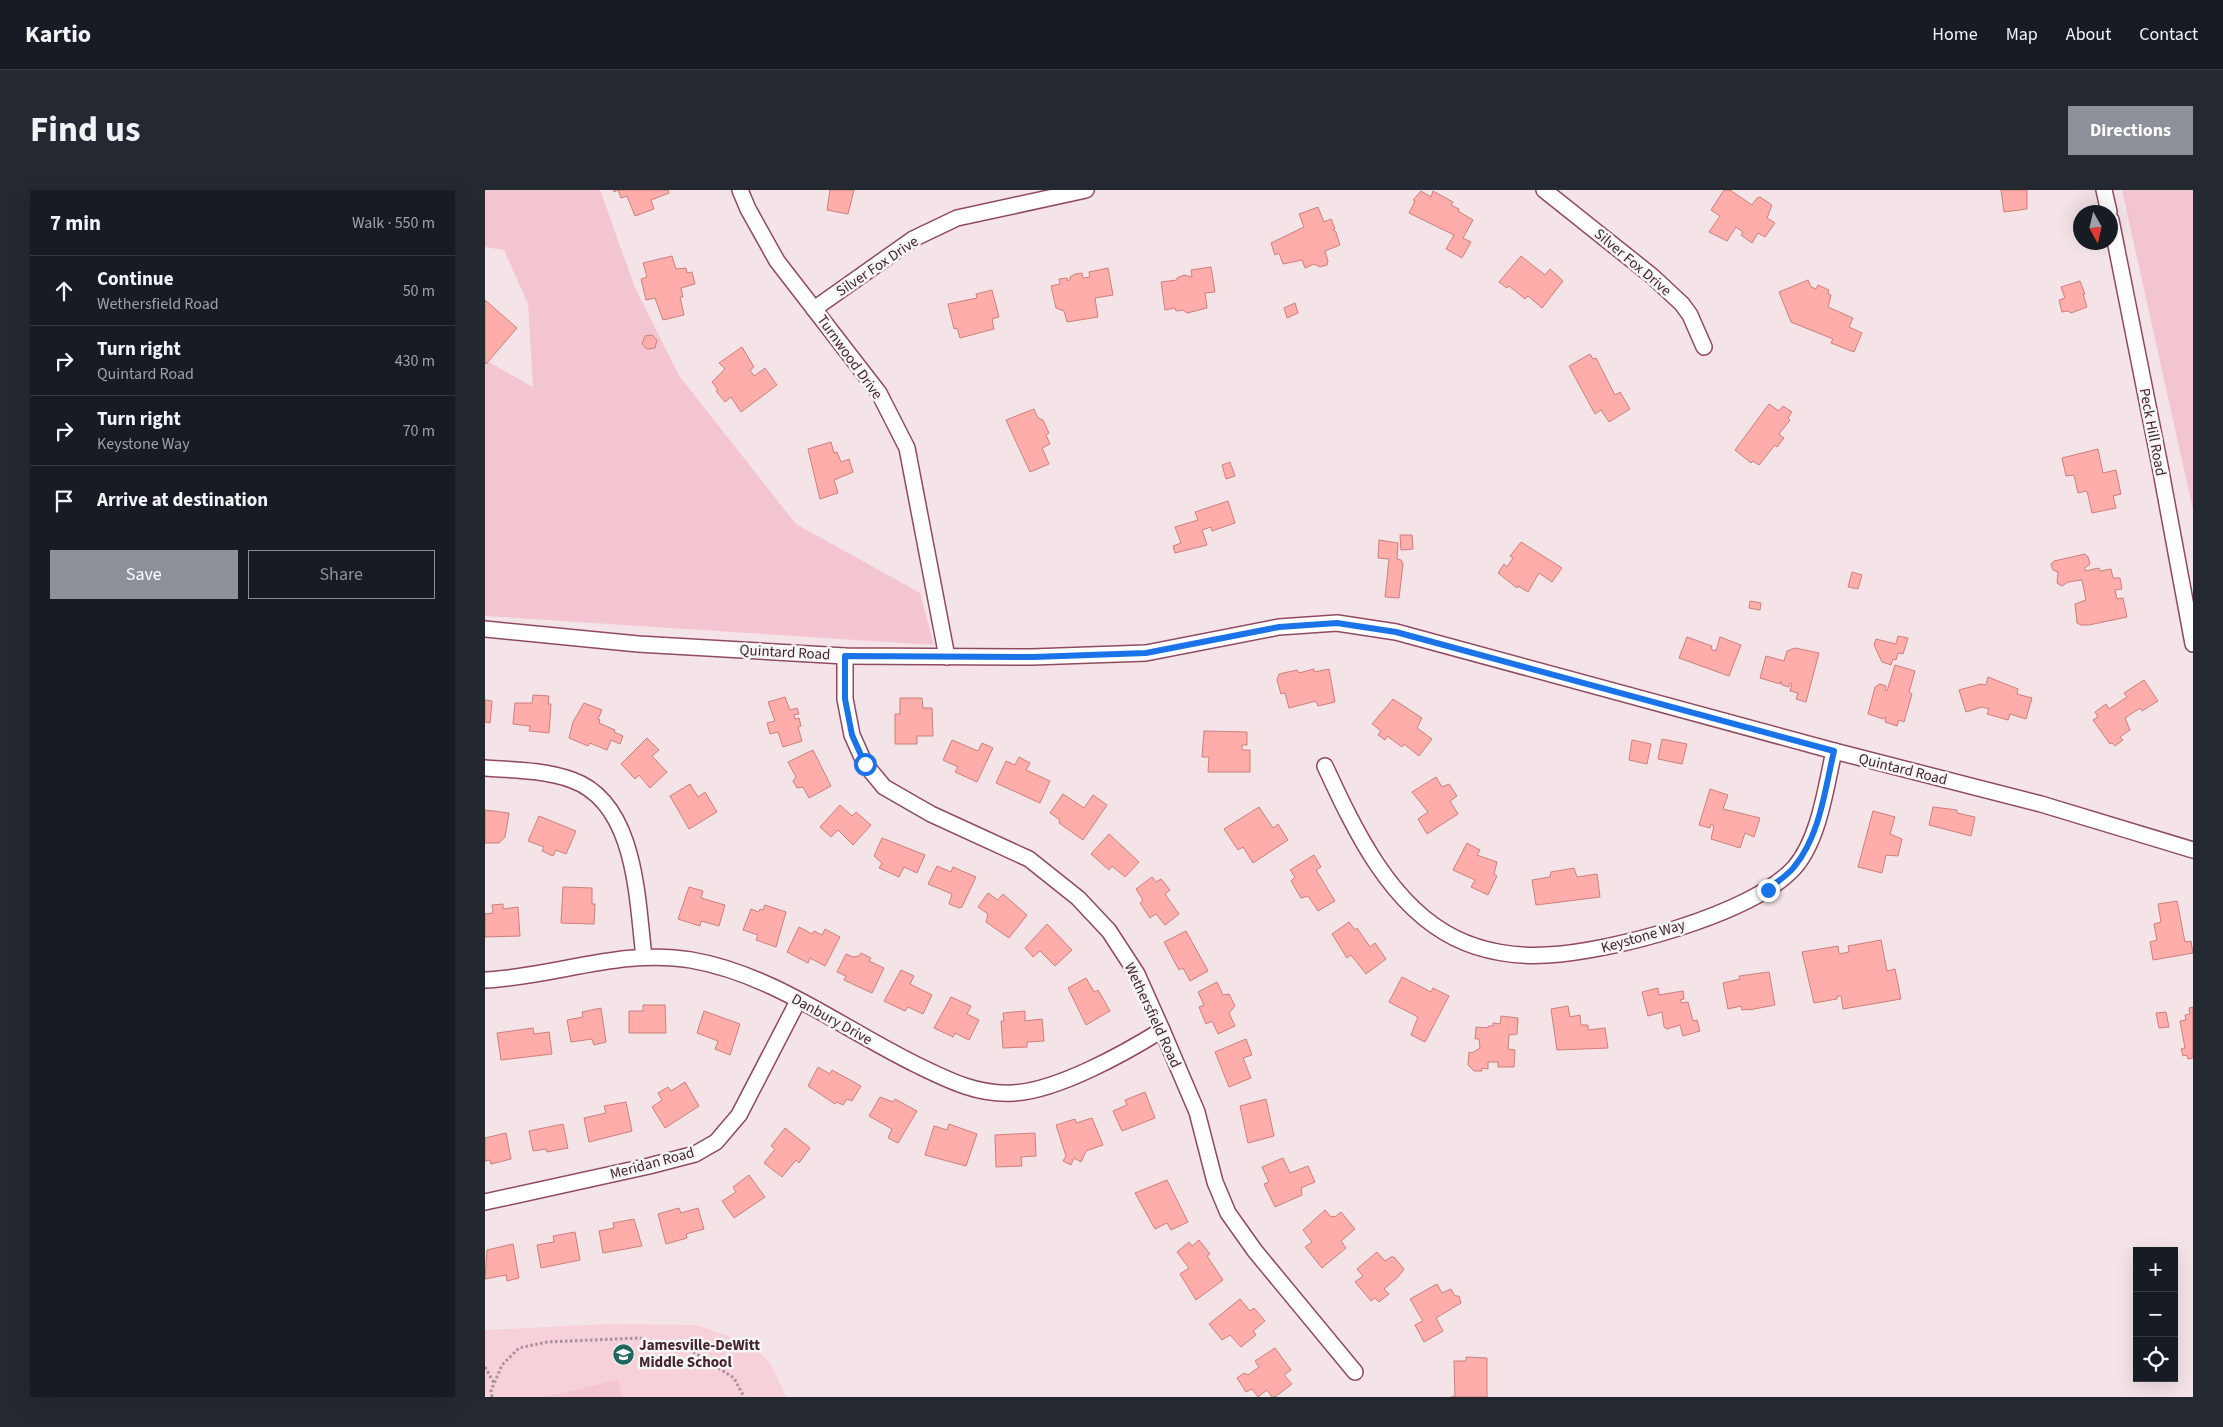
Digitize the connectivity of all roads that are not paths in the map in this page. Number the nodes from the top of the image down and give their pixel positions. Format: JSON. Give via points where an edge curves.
{"nodes":[{"id":1,"x":740,"y":190,"type":"edge"},
{"id":2,"x":1086,"y":190,"type":"edge"},
{"id":3,"x":1544,"y":190,"type":"edge"},
{"id":4,"x":2104,"y":190,"type":"edge"},
{"id":5,"x":2107,"y":205,"type":"edge"},
{"id":6,"x":2117,"y":250,"type":"edge"},
{"id":7,"x":814,"y":309,"type":"junction"},
{"id":8,"x":1704,"y":347,"type":"dead end"},
{"id":9,"x":485,"y":629,"type":"edge"},
{"id":10,"x":2193,"y":644,"type":"edge"},
{"id":11,"x":845,"y":656,"type":"junction"},
{"id":12,"x":947,"y":656,"type":"junction"},
{"id":13,"x":1834,"y":751,"type":"junction"},
{"id":14,"x":1325,"y":766,"type":"dead end"},
{"id":15,"x":485,"y":768,"type":"edge"},
{"id":16,"x":2193,"y":850,"type":"edge"},
{"id":17,"x":644,"y":957,"type":"junction"},
{"id":18,"x":485,"y":980,"type":"edge"},
{"id":19,"x":799,"y":1001,"type":"junction"},
{"id":20,"x":1162,"y":1030,"type":"junction"},
{"id":21,"x":485,"y":1202,"type":"edge"},
{"id":22,"x":1355,"y":1372,"type":"dead end"}],
"edges":[{"from":1,"to":7,"type":"street","name":"Turnwood Drive","via":[[777,261]]},
{"from":2,"to":7,"type":"street","name":"Silver Fox Drive","via":[[957,218],[913,239]]},
{"from":3,"to":8,"type":"street","name":"Silver Fox Drive","via":[[1682,304]]},
{"from":4,"to":5,"type":"street"},
{"from":6,"to":10,"type":"street","name":"Peck Hill Road"},
{"from":7,"to":12,"type":"street","name":"Turnwood Drive","via":[[879,393],[907,448]]},
{"from":9,"to":11,"type":"street","name":"Quintard Road","via":[[638,644]]},
{"from":11,"to":12,"type":"street","name":"Quintard Road"},
{"from":11,"to":20,"type":"street","name":"Wethersfield Road","via":[[845,699],[852,735],[865,764],[884,787],[931,814],[1029,859],[1078,898],[1109,931],[1137,974]]},
{"from":12,"to":13,"type":"street","name":"Quintard Road","via":[[1146,653],[1279,627],[1337,623],[1396,632]]},
{"from":13,"to":14,"type":"street","name":"Keystone Way","via":[[1819,817],[1807,846],[1794,868],[1768,890],[1663,932],[1610,947],[1548,955],[1521,955],[1480,948],[1454,938],[1423,916],[1397,891],[1367,846]]},
{"from":13,"to":16,"type":"street","name":"Quintard Road","via":[[2041,804]]},
{"from":15,"to":17,"type":"street","via":[[534,772],[572,780],[587,788],[603,803],[622,829],[633,859]]},
{"from":17,"to":18,"type":"street","name":"Danbury Drive"},
{"from":17,"to":19,"type":"street","name":"Danbury Drive","via":[[693,960],[755,978]]},
{"from":19,"to":20,"type":"street","name":"Danbury Drive","via":[[888,1051],[961,1086],[983,1092],[1014,1094],[1045,1087],[1119,1057]]},
{"from":19,"to":21,"type":"street","name":"Meridan Road","via":[[739,1115],[717,1142],[695,1154],[659,1164]]},
{"from":20,"to":22,"type":"street","name":"Wethersfield Road","via":[[1197,1112],[1215,1182],[1228,1213],[1255,1252]]}]}
